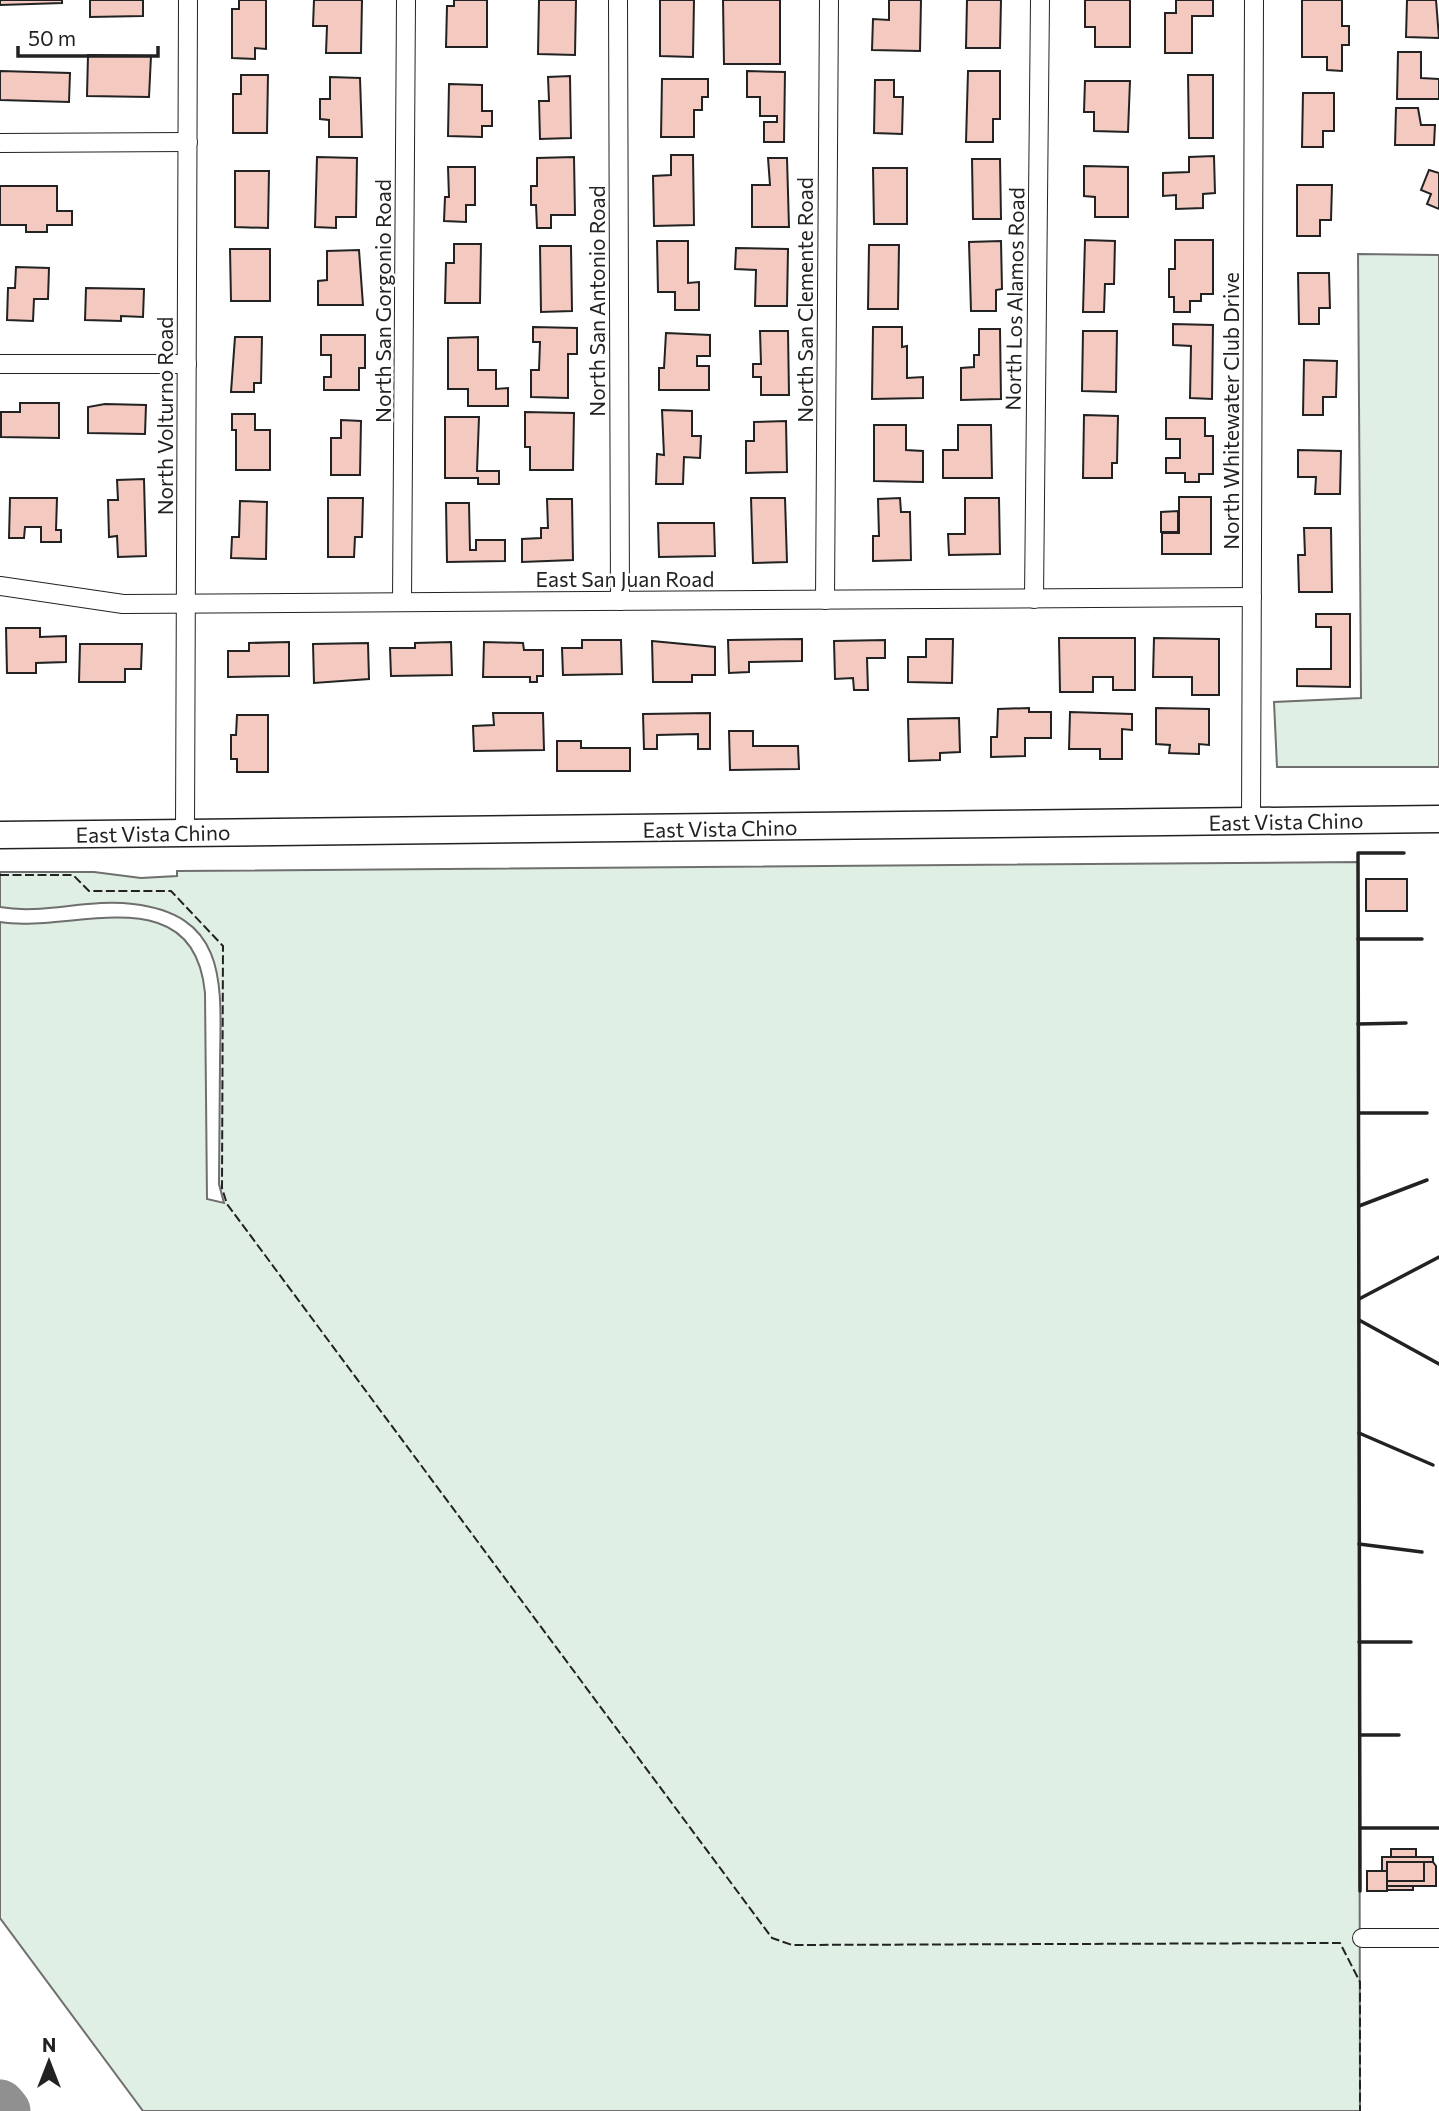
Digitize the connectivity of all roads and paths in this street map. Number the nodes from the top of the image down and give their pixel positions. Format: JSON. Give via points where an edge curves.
{"nodes":[{"id":1,"x":188,"y":0,"type":"edge"},
{"id":2,"x":406,"y":0,"type":"edge"},
{"id":3,"x":618,"y":0,"type":"edge"},
{"id":4,"x":829,"y":0,"type":"edge"},
{"id":5,"x":1040,"y":0,"type":"edge"},
{"id":6,"x":1254,"y":0,"type":"edge"},
{"id":7,"x":188,"y":142,"type":"junction"},
{"id":8,"x":0,"y":143,"type":"edge"},
{"id":9,"x":187,"y":364,"type":"junction"},
{"id":10,"x":0,"y":365,"type":"edge"},
{"id":11,"x":0,"y":586,"type":"edge"},
{"id":12,"x":1252,"y":597,"type":"junction"},
{"id":13,"x":1034,"y":599,"type":"junction"},
{"id":14,"x":825,"y":600,"type":"junction"},
{"id":15,"x":620,"y":601,"type":"junction"},
{"id":16,"x":402,"y":602,"type":"junction"},
{"id":17,"x":186,"y":604,"type":"junction"},
{"id":18,"x":1439,"y":819,"type":"edge"},
{"id":19,"x":1251,"y":822,"type":"junction"},
{"id":20,"x":185,"y":833,"type":"junction"},
{"id":21,"x":0,"y":835,"type":"edge"},
{"id":22,"x":1362,"y":1938,"type":"dead end"},
{"id":23,"x":1439,"y":1938,"type":"edge"}],
"edges":[{"from":1,"to":7,"type":"street","name":"North Volturno Road"},
{"from":2,"to":16,"type":"street","name":"North San Gorgonio Road"},
{"from":3,"to":15,"type":"street","name":"North San Antonio Road"},
{"from":4,"to":14,"type":"street","name":"North San Clemente Road"},
{"from":5,"to":13,"type":"street","name":"North Los Alamos Road"},
{"from":6,"to":12,"type":"street","name":"North Whitewater Club Drive"},
{"from":7,"to":8,"type":"street"},
{"from":7,"to":9,"type":"street","name":"North Volturno Road"},
{"from":9,"to":10,"type":"street"},
{"from":9,"to":17,"type":"street","name":"North Volturno Road"},
{"from":11,"to":17,"type":"street","name":"East San Juan Road","via":[[123,604]]},
{"from":12,"to":13,"type":"street","name":"East San Juan Road"},
{"from":12,"to":19,"type":"street","name":"North Whitewater Club Drive"},
{"from":13,"to":14,"type":"street","name":"East San Juan Road"},
{"from":14,"to":15,"type":"street","name":"East San Juan Road"},
{"from":15,"to":16,"type":"street","name":"East San Juan Road"},
{"from":16,"to":17,"type":"street","name":"East San Juan Road"},
{"from":17,"to":20,"type":"street","name":"North Volturno Road"},
{"from":18,"to":19,"type":"main road","name":"East Vista Chino"},
{"from":19,"to":20,"type":"main road","name":"East Vista Chino"},
{"from":20,"to":21,"type":"main road","name":"East Vista Chino"},
{"from":22,"to":23,"type":"street"}]}
